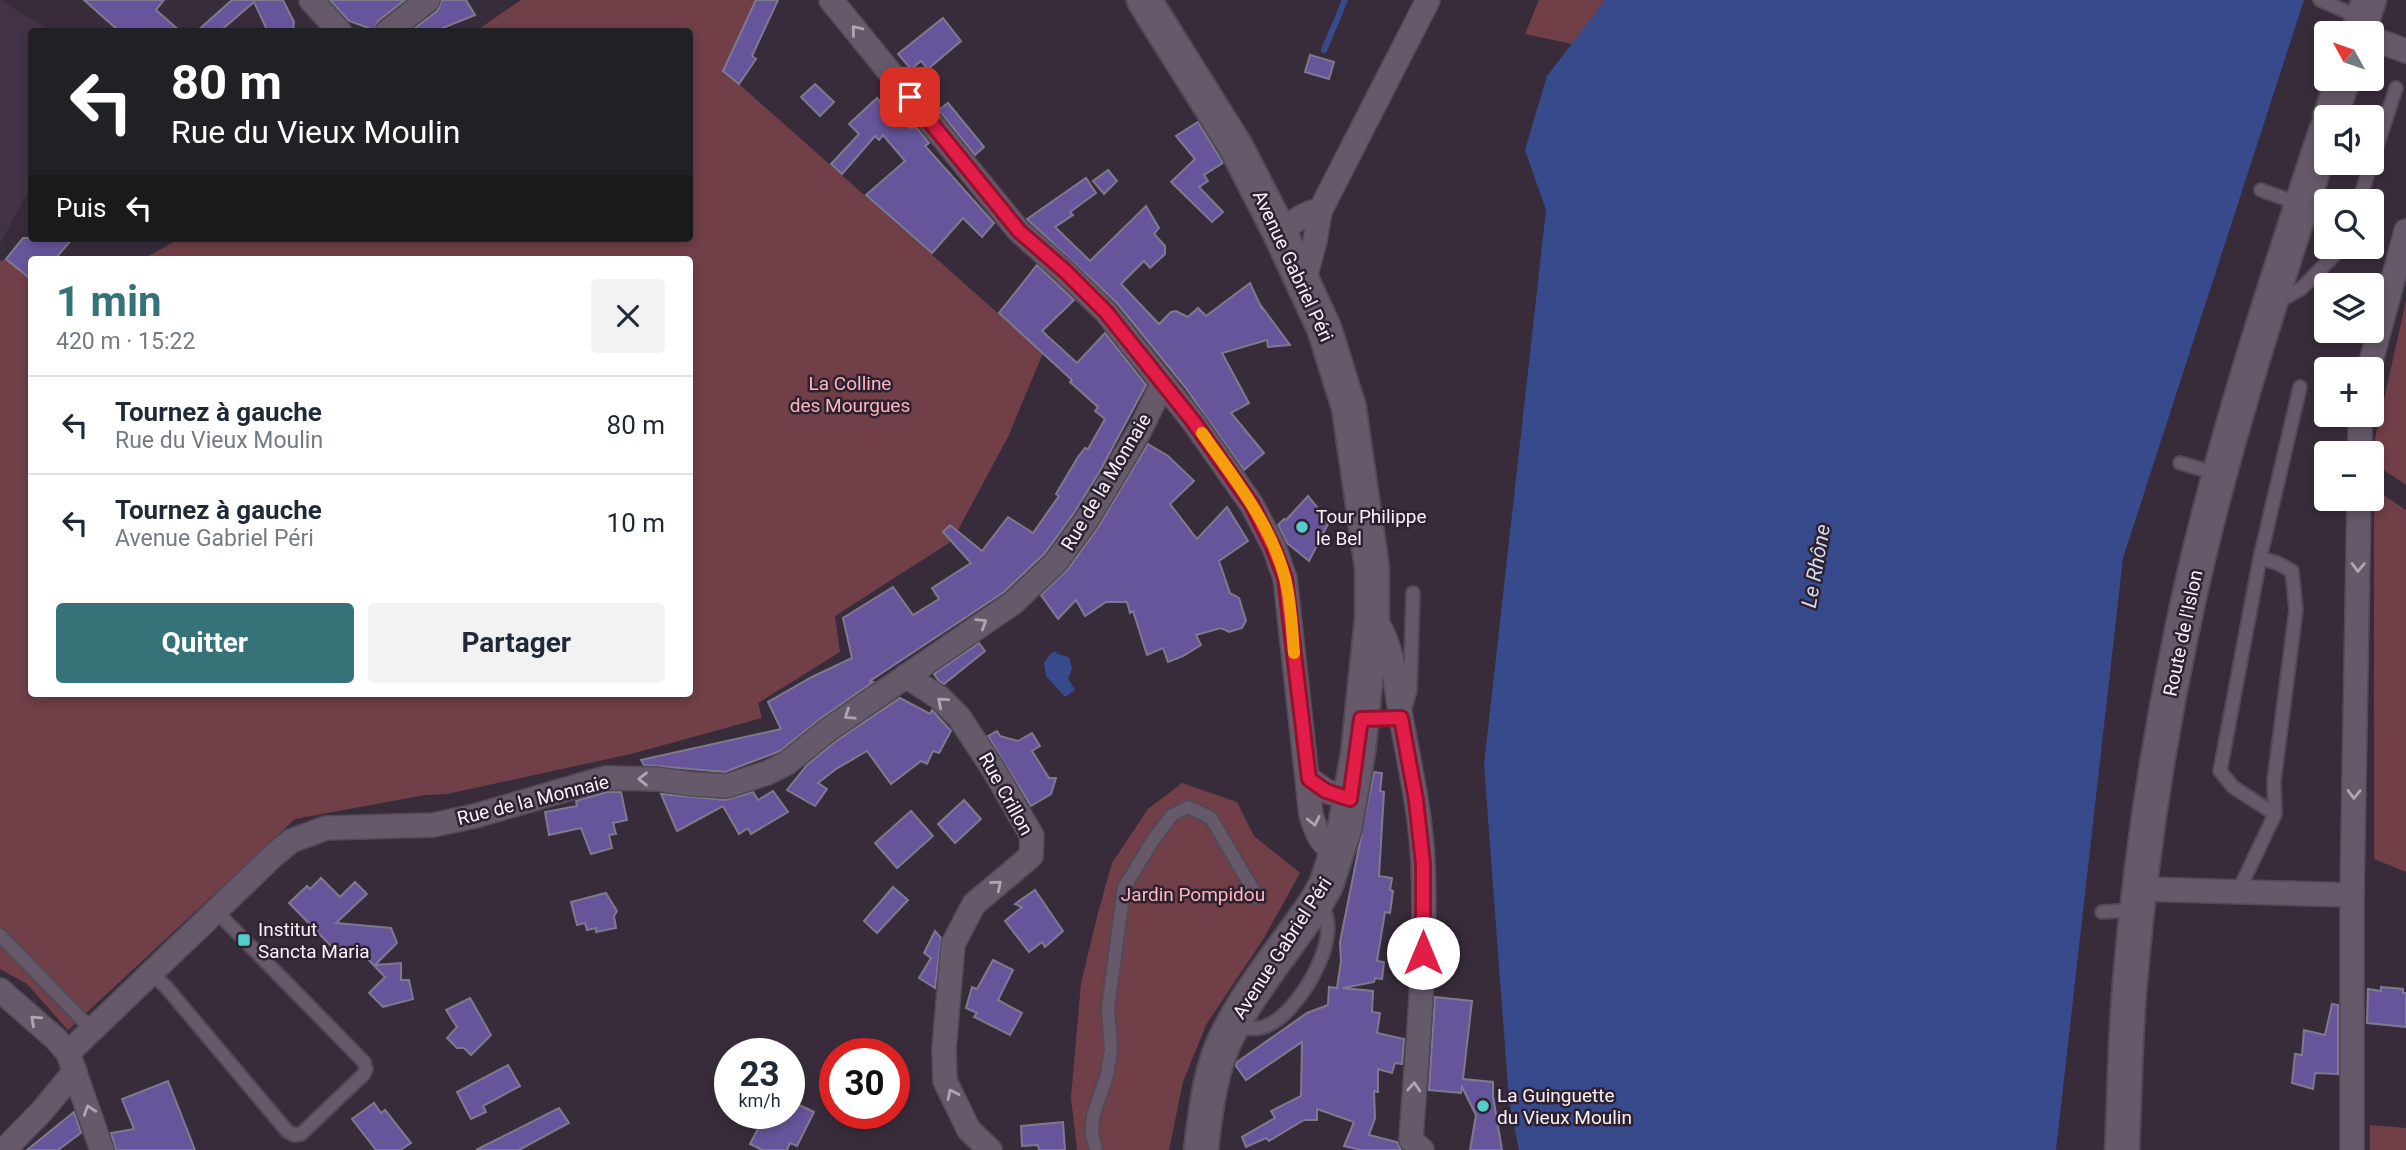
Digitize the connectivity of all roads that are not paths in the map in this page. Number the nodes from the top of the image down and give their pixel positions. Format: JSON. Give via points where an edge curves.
{"nodes":[{"id":1,"x":311,"y":0,"type":"edge"},
{"id":2,"x":428,"y":0,"type":"edge"},
{"id":3,"x":831,"y":0,"type":"edge"},
{"id":4,"x":1144,"y":0,"type":"edge"},
{"id":5,"x":1428,"y":0,"type":"edge"},
{"id":6,"x":2320,"y":0,"type":"edge"},
{"id":7,"x":2363,"y":21,"type":"edge"},
{"id":8,"x":336,"y":28,"type":"edge"},
{"id":9,"x":392,"y":28,"type":"edge"},
{"id":10,"x":2384,"y":35,"type":"edge"},
{"id":11,"x":2406,"y":51,"type":"edge"},
{"id":12,"x":2396,"y":88,"type":"dead end"},
{"id":13,"x":2314,"y":168,"type":"edge"},
{"id":14,"x":2363,"y":189,"type":"edge"},
{"id":15,"x":2261,"y":190,"type":"dead end"},
{"id":16,"x":2302,"y":204,"type":"junction"},
{"id":17,"x":1320,"y":211,"type":"junction"},
{"id":18,"x":1279,"y":231,"type":"junction"},
{"id":19,"x":2406,"y":231,"type":"edge"},
{"id":20,"x":2330,"y":259,"type":"edge"},
{"id":21,"x":1304,"y":281,"type":"junction"},
{"id":22,"x":2268,"y":308,"type":"junction"},
{"id":23,"x":2372,"y":357,"type":"edge"},
{"id":24,"x":1163,"y":383,"type":"junction"},
{"id":25,"x":2300,"y":387,"type":"dead end"},
{"id":26,"x":2180,"y":463,"type":"dead end"},
{"id":27,"x":2219,"y":474,"type":"junction"},
{"id":28,"x":2359,"y":511,"type":"edge"},
{"id":29,"x":2260,"y":558,"type":"junction"},
{"id":30,"x":1413,"y":593,"type":"dead end"},
{"id":31,"x":1372,"y":618,"type":"junction"},
{"id":32,"x":906,"y":676,"type":"junction"},
{"id":33,"x":1401,"y":718,"type":"junction"},
{"id":34,"x":1361,"y":719,"type":"junction"},
{"id":35,"x":1309,"y":779,"type":"junction"},
{"id":36,"x":1350,"y":799,"type":"junction"},
{"id":37,"x":2275,"y":814,"type":"junction"},
{"id":38,"x":1338,"y":852,"type":"junction"},
{"id":39,"x":2238,"y":892,"type":"junction"},
{"id":40,"x":2352,"y":895,"type":"junction"},
{"id":41,"x":1258,"y":898,"type":"dead end"},
{"id":42,"x":2139,"y":900,"type":"junction"},
{"id":43,"x":215,"y":910,"type":"junction"},
{"id":44,"x":2102,"y":912,"type":"dead end"},
{"id":45,"x":0,"y":935,"type":"edge"},
{"id":46,"x":151,"y":972,"type":"junction"},
{"id":47,"x":0,"y":990,"type":"edge"},
{"id":48,"x":91,"y":1029,"type":"junction"},
{"id":49,"x":71,"y":1062,"type":"junction"},
{"id":50,"x":4,"y":1150,"type":"edge"},
{"id":51,"x":102,"y":1150,"type":"edge"},
{"id":52,"x":990,"y":1150,"type":"edge"},
{"id":53,"x":1096,"y":1150,"type":"edge"},
{"id":54,"x":1201,"y":1150,"type":"edge"},
{"id":55,"x":1422,"y":1150,"type":"edge"},
{"id":56,"x":2122,"y":1150,"type":"edge"},
{"id":57,"x":2352,"y":1150,"type":"edge"}],
"edges":[{"from":1,"to":8,"type":"street"},
{"from":2,"to":9,"type":"street"},
{"from":24,"to":3,"type":"street","one_way":true,"via":[[1106,312],[1019,231]]},
{"from":4,"to":18,"type":"main road","name":"Avenue Gabriel Péri","via":[[1236,147]]},
{"from":5,"to":17,"type":"street"},
{"from":6,"to":7,"type":"lane"},
{"from":10,"to":11,"type":"street"},
{"from":12,"to":14,"type":"lane"},
{"from":13,"to":16,"type":"main road","name":"Route de l'Islon"},
{"from":15,"to":16,"type":"lane"},
{"from":16,"to":22,"type":"main road","name":"Route de l'Islon"},
{"from":17,"to":18,"type":"street","via":[[1309,211]]},
{"from":17,"to":21,"type":"street"},
{"from":18,"to":21,"type":"main road","name":"Avenue Gabriel Péri"},
{"from":19,"to":23,"type":"street"},
{"from":20,"to":22,"type":"lane","via":[[2302,288]]},
{"from":21,"to":31,"type":"main road","name":"Avenue Gabriel Péri","via":[[1349,408],[1372,568]]},
{"from":22,"to":27,"type":"main road","name":"Route de l'Islon"},
{"from":32,"to":24,"type":"street","name":"Rue de la Monnaie","one_way":true,"via":[[1013,603],[1056,562],[1112,478]]},
{"from":24,"to":35,"type":"street","via":[[1252,505],[1285,578]]},
{"from":25,"to":29,"type":"lane"},
{"from":26,"to":27,"type":"lane"},
{"from":27,"to":42,"type":"main road","name":"Route de l'Islon","via":[[2181,634],[2152,794]]},
{"from":28,"to":40,"type":"street","one_way":true},
{"from":29,"to":37,"type":"lane","via":[[2291,571],[2296,610],[2274,780]]},
{"from":29,"to":37,"type":"lane","via":[[2220,771],[2233,787]]},
{"from":30,"to":33,"type":"lane","via":[[1410,691]]},
{"from":31,"to":33,"type":"street","via":[[1387,644]]},
{"from":31,"to":34,"type":"main road","name":"Avenue Gabriel Péri"},
{"from":32,"to":43,"type":"street","name":"Rue de la Monnaie","one_way":true,"via":[[767,773],[727,786],[606,778],[433,825],[326,828],[291,841]]},
{"from":52,"to":32,"type":"street","name":"Rue Crillon","one_way":true,"via":[[969,1130],[945,1081],[953,944],[974,904],[1031,856],[1032,836],[959,717]]},
{"from":33,"to":34,"type":"street"},
{"from":55,"to":33,"type":"street","one_way":true,"via":[[1411,1140],[1423,953],[1423,864]]},
{"from":34,"to":36,"type":"main road","name":"Avenue Gabriel Péri"},
{"from":35,"to":36,"type":"street"},
{"from":35,"to":38,"type":"street","one_way":true,"via":[[1317,836]]},
{"from":36,"to":38,"type":"main road","name":"Avenue Gabriel Péri"},
{"from":37,"to":39,"type":"lane"},
{"from":38,"to":54,"type":"main road","name":"Avenue Gabriel Péri","via":[[1317,901],[1232,1026],[1207,1102]]},
{"from":39,"to":40,"type":"street"},
{"from":39,"to":42,"type":"street"},
{"from":40,"to":57,"type":"street"},
{"from":41,"to":53,"type":"lane","via":[[1211,818],[1188,807],[1172,815],[1153,840],[1124,888],[1119,913],[1108,1008],[1111,1049],[1093,1116]]},
{"from":42,"to":44,"type":"lane"},
{"from":42,"to":56,"type":"main road","name":"Route de l'Islon"},
{"from":43,"to":46,"type":"street","name":"Rue de la Monnaie"},
{"from":43,"to":46,"type":"lane","via":[[363,1062],[364,1074],[301,1134],[294,1135]]},
{"from":45,"to":48,"type":"lane"},
{"from":46,"to":48,"type":"street","name":"Rue de la Monnaie"},
{"from":49,"to":47,"type":"street","one_way":true,"via":[[57,1039]]},
{"from":48,"to":49,"type":"street","name":"Rue de la Monnaie"},
{"from":49,"to":50,"type":"street","name":"Rue de la Monnaie","via":[[42,1111]]},
{"from":51,"to":49,"type":"street","one_way":true}]}
